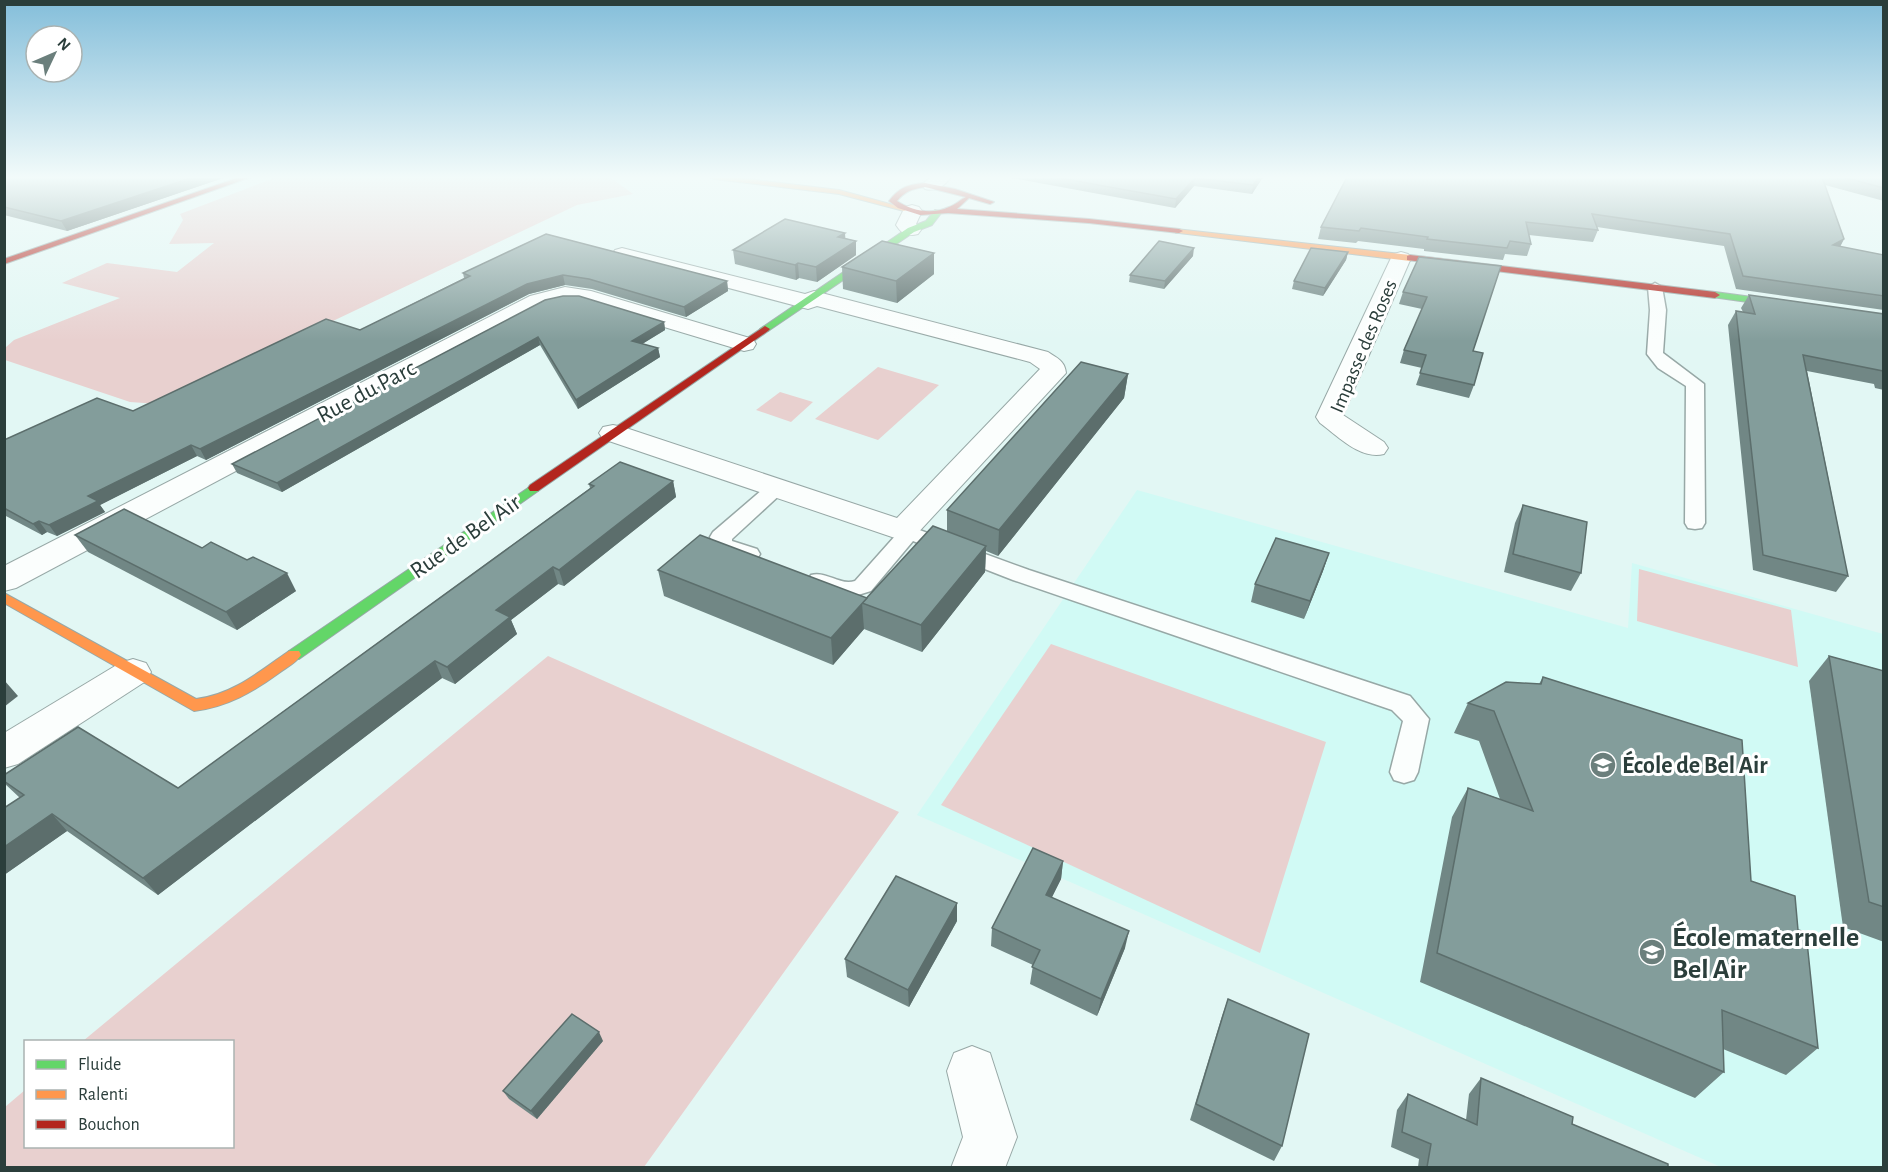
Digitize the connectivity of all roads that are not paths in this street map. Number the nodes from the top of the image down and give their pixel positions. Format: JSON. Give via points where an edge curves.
{"nodes":[{"id":1,"x":91,"y":232,"type":"edge"},
{"id":2,"x":892,"y":232,"type":"edge"},
{"id":3,"x":1179,"y":232,"type":"edge"},
{"id":4,"x":622,"y":254,"type":"edge"},
{"id":5,"x":1401,"y":258,"type":"junction"},
{"id":6,"x":4,"y":262,"type":"edge"},
{"id":7,"x":1655,"y":287,"type":"junction"},
{"id":8,"x":811,"y":300,"type":"junction"},
{"id":9,"x":1799,"y":307,"type":"edge"},
{"id":10,"x":744,"y":344,"type":"junction"},
{"id":11,"x":613,"y":433,"type":"junction"},
{"id":12,"x":1374,"y":448,"type":"dead end"},
{"id":13,"x":776,"y":488,"type":"junction"},
{"id":14,"x":1695,"y":523,"type":"dead end"},
{"id":15,"x":907,"y":531,"type":"junction"},
{"id":16,"x":764,"y":560,"type":"edge"},
{"id":17,"x":796,"y":572,"type":"edge"},
{"id":18,"x":4,"y":580,"type":"edge"},
{"id":19,"x":4,"y":597,"type":"edge"},
{"id":20,"x":133,"y":672,"type":"junction"},
{"id":21,"x":4,"y":753,"type":"edge"},
{"id":22,"x":1404,"y":772,"type":"dead end"},
{"id":23,"x":972,"y":1071,"type":"dead end"},
{"id":24,"x":978,"y":1167,"type":"edge"}],
"edges":[{"from":1,"to":6,"type":"main road"},
{"from":2,"to":8,"type":"main road","name":"Rue de Bel Air"},
{"from":3,"to":5,"type":"main road"},
{"from":4,"to":8,"type":"street"},
{"from":5,"to":7,"type":"main road"},
{"from":5,"to":12,"type":"street","name":"Impasse des Roses","via":[[1329,417]]},
{"from":7,"to":9,"type":"main road"},
{"from":7,"to":14,"type":"lane","via":[[1655,354],[1695,384]]},
{"from":8,"to":10,"type":"main road","name":"Rue de Bel Air"},
{"from":8,"to":15,"type":"street","via":[[1039,357],[1053,366],[1053,373]]},
{"from":10,"to":11,"type":"main road","name":"Rue de Bel Air"},
{"from":10,"to":18,"type":"street","name":"Rue du Parc","via":[[583,296],[551,296]]},
{"from":11,"to":13,"type":"street"},
{"from":11,"to":20,"type":"main road","name":"Rue de Bel Air","via":[[233,697],[194,705]]},
{"from":13,"to":15,"type":"street"},
{"from":13,"to":16,"type":"lane","via":[[721,537],[722,544]]},
{"from":15,"to":17,"type":"lane","via":[[863,586],[848,591]]},
{"from":15,"to":22,"type":"lane","via":[[1021,575],[1401,703],[1416,719]]},
{"from":19,"to":20,"type":"main road","name":"Rue de Bel Air"},
{"from":20,"to":21,"type":"street"},
{"from":23,"to":24,"type":"street","via":[[990,1137]]}]}
